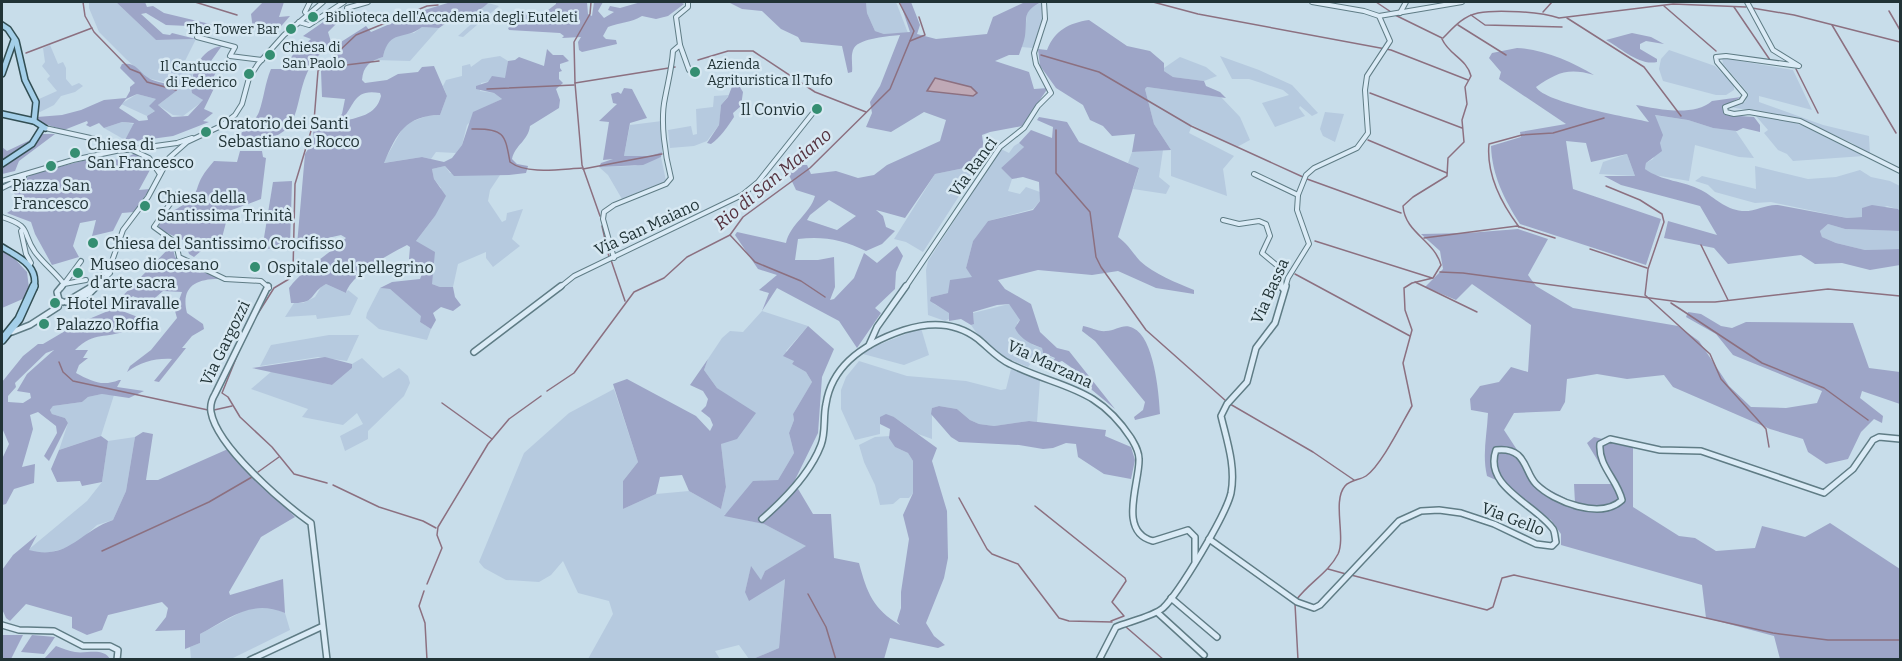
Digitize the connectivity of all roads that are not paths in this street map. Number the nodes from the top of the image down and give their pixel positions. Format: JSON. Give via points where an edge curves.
{"nodes":[{"id":1,"x":310,"y":2,"type":"edge"},
{"id":2,"x":323,"y":2,"type":"edge"},
{"id":3,"x":344,"y":2,"type":"edge"},
{"id":4,"x":368,"y":2,"type":"edge"},
{"id":5,"x":688,"y":2,"type":"edge"},
{"id":6,"x":1044,"y":2,"type":"edge"},
{"id":7,"x":1311,"y":2,"type":"edge"},
{"id":8,"x":1406,"y":2,"type":"edge"},
{"id":9,"x":1462,"y":2,"type":"edge"},
{"id":10,"x":1747,"y":2,"type":"edge"},
{"id":11,"x":347,"y":8,"type":"dead end"},
{"id":12,"x":1399,"y":13,"type":"junction"},
{"id":13,"x":307,"y":14,"type":"junction"},
{"id":14,"x":1379,"y":16,"type":"junction"},
{"id":15,"x":300,"y":20,"type":"junction"},
{"id":16,"x":2,"y":26,"type":"edge"},
{"id":17,"x":197,"y":37,"type":"dead end"},
{"id":18,"x":14,"y":39,"type":"junction"},
{"id":19,"x":680,"y":45,"type":"junction"},
{"id":20,"x":262,"y":60,"type":"junction"},
{"id":21,"x":689,"y":70,"type":"dead end"},
{"id":22,"x":2,"y":74,"type":"edge"},
{"id":23,"x":816,"y":109,"type":"dead end"},
{"id":24,"x":2,"y":114,"type":"edge"},
{"id":25,"x":34,"y":121,"type":"junction"},
{"id":26,"x":43,"y":129,"type":"junction"},
{"id":27,"x":178,"y":144,"type":"junction"},
{"id":28,"x":131,"y":149,"type":"junction"},
{"id":29,"x":119,"y":151,"type":"junction"},
{"id":30,"x":2,"y":164,"type":"edge"},
{"id":31,"x":1900,"y":171,"type":"edge"},
{"id":32,"x":34,"y":172,"type":"junction"},
{"id":33,"x":160,"y":174,"type":"junction"},
{"id":34,"x":1254,"y":174,"type":"dead end"},
{"id":35,"x":2,"y":181,"type":"edge"},
{"id":36,"x":2,"y":188,"type":"edge"},
{"id":37,"x":176,"y":195,"type":"dead end"},
{"id":38,"x":1298,"y":195,"type":"junction"},
{"id":39,"x":2,"y":217,"type":"edge"},
{"id":40,"x":1223,"y":220,"type":"dead end"},
{"id":41,"x":23,"y":229,"type":"junction"},
{"id":42,"x":2,"y":246,"type":"edge"},
{"id":43,"x":124,"y":250,"type":"dead end"},
{"id":44,"x":118,"y":251,"type":"junction"},
{"id":45,"x":614,"y":258,"type":"junction"},
{"id":46,"x":81,"y":261,"type":"dead end"},
{"id":47,"x":111,"y":264,"type":"dead end"},
{"id":48,"x":29,"y":266,"type":"junction"},
{"id":49,"x":86,"y":280,"type":"dead end"},
{"id":50,"x":64,"y":284,"type":"junction"},
{"id":51,"x":73,"y":286,"type":"dead end"},
{"id":52,"x":1284,"y":290,"type":"junction"},
{"id":53,"x":75,"y":301,"type":"dead end"},
{"id":54,"x":58,"y":307,"type":"dead end"},
{"id":55,"x":12,"y":332,"type":"junction"},
{"id":56,"x":2,"y":340,"type":"edge"},
{"id":57,"x":869,"y":345,"type":"junction"},
{"id":58,"x":474,"y":352,"type":"dead end"},
{"id":59,"x":1900,"y":439,"type":"edge"},
{"id":60,"x":762,"y":519,"type":"dead end"},
{"id":61,"x":1209,"y":539,"type":"junction"},
{"id":62,"x":1195,"y":564,"type":"junction"},
{"id":63,"x":1171,"y":598,"type":"junction"},
{"id":64,"x":1158,"y":613,"type":"junction"},
{"id":65,"x":2,"y":625,"type":"edge"},
{"id":66,"x":321,"y":627,"type":"junction"},
{"id":67,"x":1217,"y":637,"type":"dead end"},
{"id":68,"x":1204,"y":655,"type":"dead end"},
{"id":69,"x":117,"y":660,"type":"edge"},
{"id":70,"x":250,"y":660,"type":"edge"},
{"id":71,"x":327,"y":660,"type":"edge"},
{"id":72,"x":1099,"y":660,"type":"edge"}],
"edges":[{"from":1,"to":13,"type":"street","via":[[304,12]]},
{"from":2,"to":13,"type":"street"},
{"from":3,"to":15,"type":"street","via":[[309,25]]},
{"from":4,"to":11,"type":"street"},
{"from":5,"to":19,"type":"street","via":[[688,7],[676,16]]},
{"from":6,"to":57,"type":"street","name":"Via Ranci","via":[[1045,19],[1034,53],[1051,93],[976,178]]},
{"from":7,"to":14,"type":"street"},
{"from":8,"to":12,"type":"street"},
{"from":9,"to":12,"type":"street"},
{"from":10,"to":31,"type":"street","via":[[1773,50],[1799,66],[1716,57],[1745,95],[1741,102],[1725,107],[1726,112],[1749,112],[1800,122]]},
{"from":12,"to":14,"type":"street"},
{"from":13,"to":15,"type":"street"},
{"from":14,"to":38,"type":"street","via":[[1390,37],[1387,50],[1367,74],[1365,138],[1357,148],[1314,168]]},
{"from":15,"to":20,"type":"street"},
{"from":16,"to":18,"type":"main road","via":[[9,28]]},
{"from":17,"to":20,"type":"street","via":[[235,47],[230,56]]},
{"from":18,"to":22,"type":"main road"},
{"from":18,"to":25,"type":"main road","via":[[20,49],[25,81],[34,95]]},
{"from":19,"to":21,"type":"street"},
{"from":19,"to":45,"type":"street","via":[[673,51],[664,100],[665,157],[671,178],[666,184],[605,210],[603,219]]},
{"from":20,"to":27,"type":"street","via":[[251,75],[245,100],[236,115],[219,128]]},
{"from":23,"to":45,"type":"street","name":"Via San Maiano","via":[[758,182],[742,195]]},
{"from":24,"to":25,"type":"main road"},
{"from":25,"to":26,"type":"main road"},
{"from":26,"to":29,"type":"street","via":[[95,139]]},
{"from":26,"to":30,"type":"main road","via":[[26,150]]},
{"from":27,"to":28,"type":"street"},
{"from":27,"to":33,"type":"street"},
{"from":28,"to":29,"type":"street"},
{"from":28,"to":33,"type":"street","via":[[145,154]]},
{"from":29,"to":32,"type":"street","via":[[85,156]]},
{"from":32,"to":35,"type":"street"},
{"from":32,"to":36,"type":"street"},
{"from":33,"to":44,"type":"street","via":[[121,232]]},
{"from":34,"to":38,"type":"street"},
{"from":37,"to":66,"type":"street","name":"Via Gargozzi","via":[[154,227],[176,243],[179,257],[225,279],[261,281],[269,287],[234,349],[213,397],[211,414],[221,435],[254,473],[295,513],[311,523]]},
{"from":38,"to":52,"type":"street","name":"Via Bassa","via":[[1298,216],[1309,244]]},
{"from":39,"to":41,"type":"street"},
{"from":40,"to":52,"type":"street","via":[[1239,224],[1253,220],[1267,225],[1270,236],[1262,253],[1281,267]]},
{"from":41,"to":48,"type":"street"},
{"from":41,"to":50,"type":"street","via":[[35,252]]},
{"from":42,"to":48,"type":"main road"},
{"from":43,"to":44,"type":"street"},
{"from":44,"to":47,"type":"street"},
{"from":45,"to":58,"type":"street","name":"Via San Maiano","via":[[574,276]]},
{"from":46,"to":50,"type":"street"},
{"from":48,"to":55,"type":"main road","via":[[35,275],[33,291]]},
{"from":49,"to":50,"type":"street"},
{"from":50,"to":51,"type":"street"},
{"from":50,"to":53,"type":"street","via":[[57,292],[58,300],[64,302],[86,292],[104,272],[110,273],[90,293]]},
{"from":52,"to":61,"type":"street","name":"Via Bassa","via":[[1275,323],[1256,348],[1247,382],[1221,416],[1232,462],[1231,492]]},
{"from":54,"to":55,"type":"street"},
{"from":55,"to":56,"type":"main road"},
{"from":57,"to":60,"type":"street","name":"Via Marzana","via":[[830,383],[822,443],[781,503]]},
{"from":57,"to":62,"type":"street","name":"Via Marzana","via":[[930,324],[958,328],[1006,362],[1088,395],[1117,418],[1138,450],[1141,463],[1132,499],[1138,529],[1151,541],[1183,529],[1192,533],[1196,542]]},
{"from":59,"to":61,"type":"street","name":"Via Gello","via":[[1873,440],[1853,469],[1824,493],[1701,451],[1660,450],[1610,439],[1600,444],[1599,457],[1619,487],[1622,500],[1611,508],[1597,509],[1573,504],[1543,490],[1529,477],[1518,455],[1502,449],[1493,455],[1495,469],[1514,495],[1554,530],[1556,542],[1552,546],[1538,545],[1465,515],[1429,510],[1413,513],[1399,521],[1314,608],[1295,601]]},
{"from":61,"to":62,"type":"street","name":"Via Bassa"},
{"from":62,"to":63,"type":"street","name":"Via Bassa"},
{"from":63,"to":64,"type":"street","name":"Via Bassa"},
{"from":63,"to":67,"type":"street"},
{"from":64,"to":68,"type":"street"},
{"from":64,"to":72,"type":"street","via":[[1121,624],[1106,641]]},
{"from":65,"to":69,"type":"street","via":[[19,630],[54,631],[83,646],[110,646],[118,650]]},
{"from":66,"to":70,"type":"street"},
{"from":66,"to":71,"type":"street","name":"Via Gargozzi"}]}
